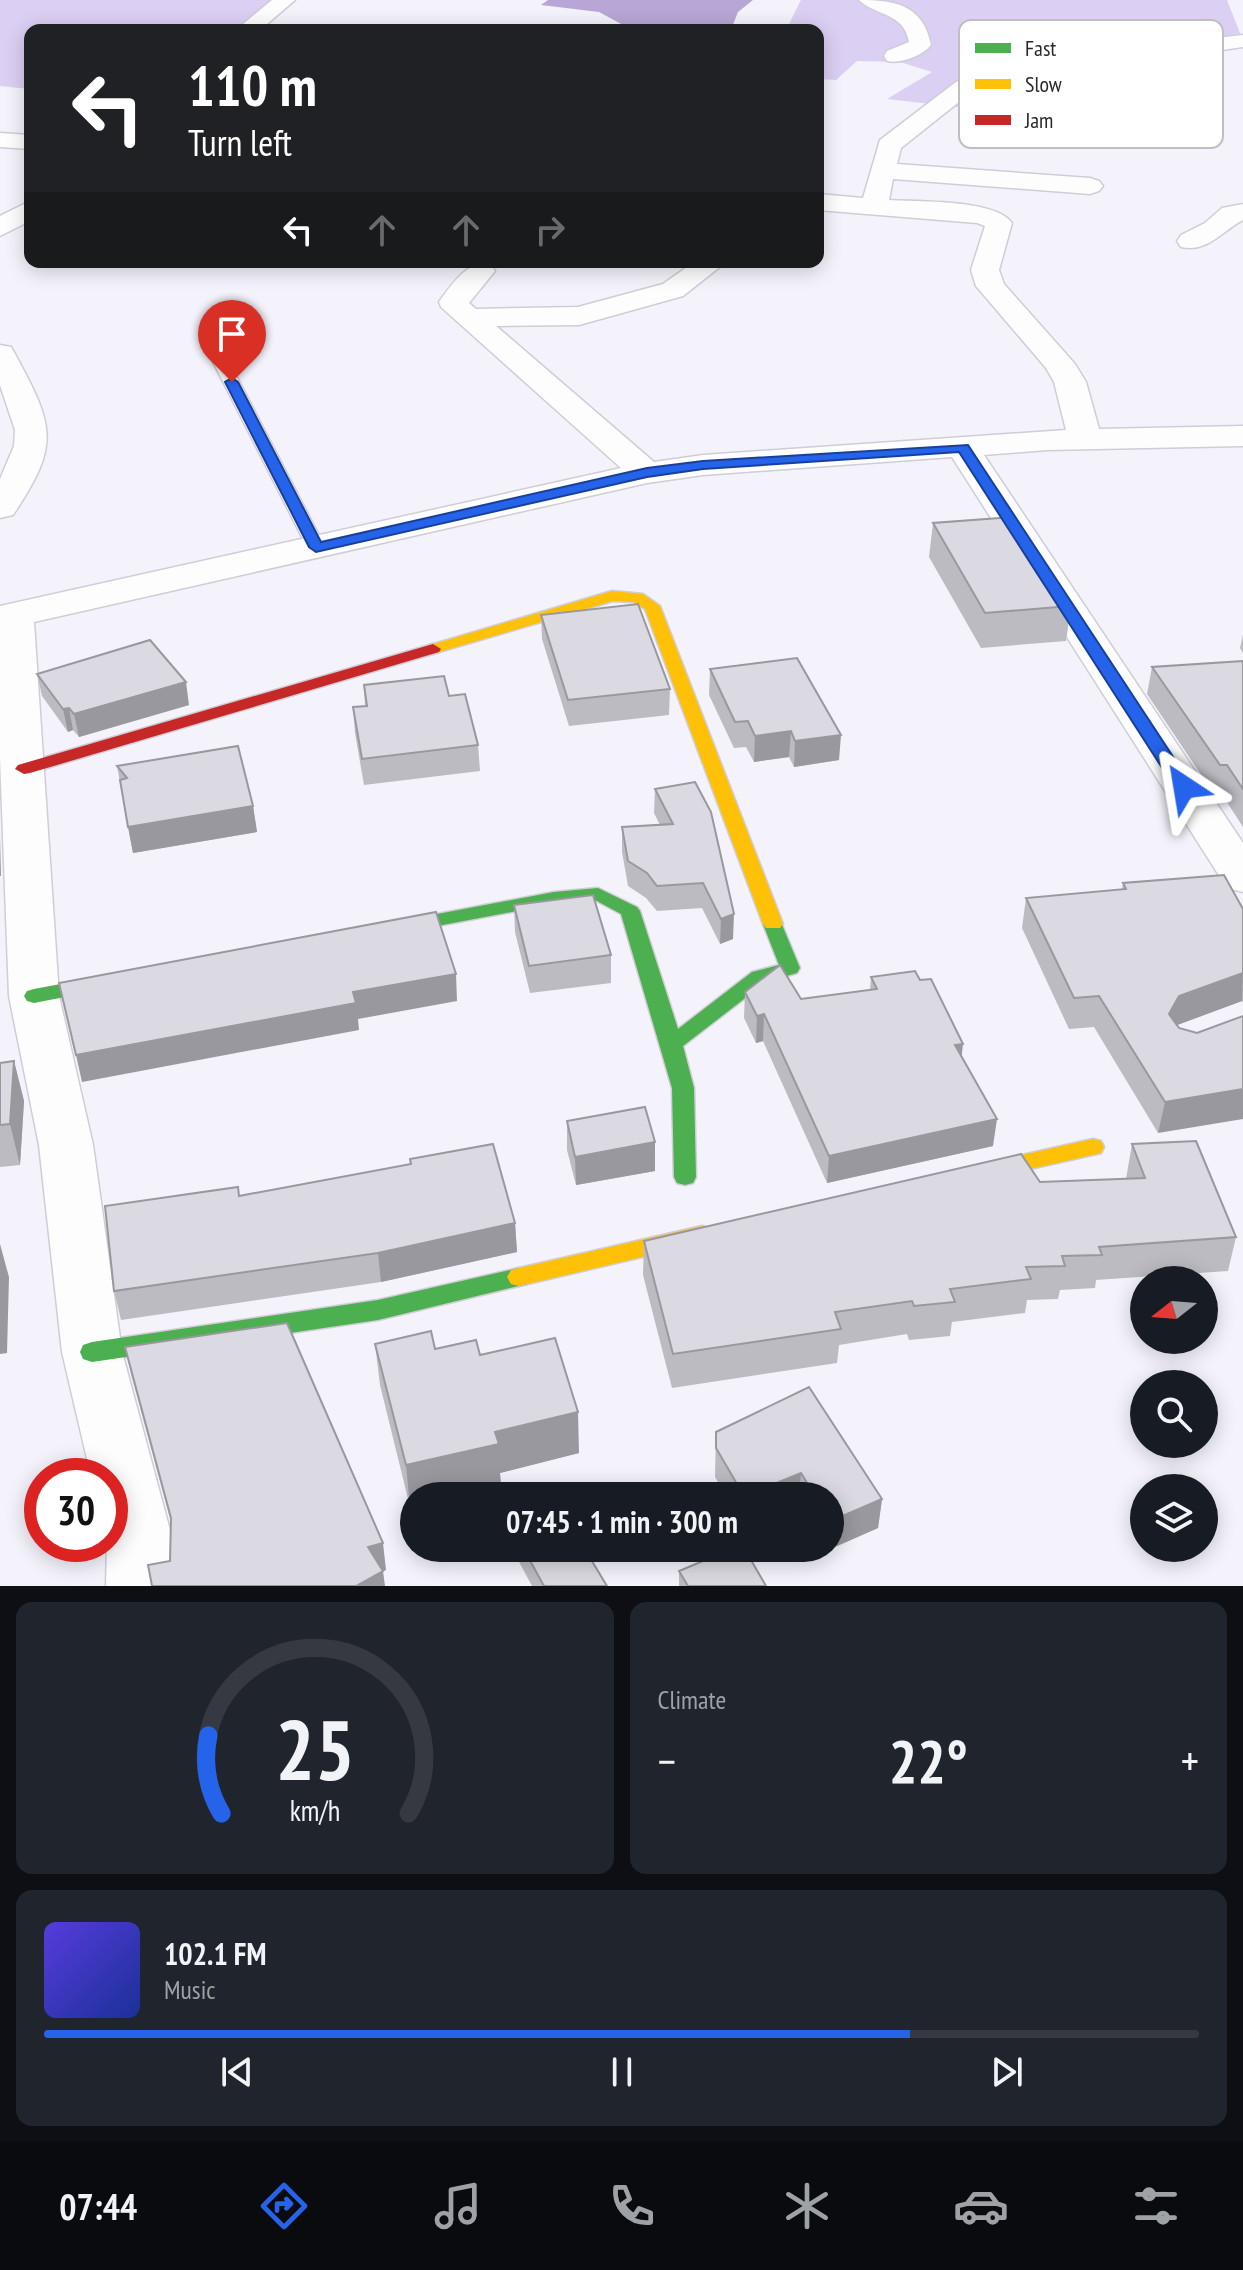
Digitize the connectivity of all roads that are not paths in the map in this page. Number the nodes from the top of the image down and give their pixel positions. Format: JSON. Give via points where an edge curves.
{"nodes":[{"id":1,"x":285,"y":0,"type":"edge"},
{"id":2,"x":869,"y":0,"type":"edge"},
{"id":3,"x":255,"y":24,"type":"edge"},
{"id":4,"x":1243,"y":41,"type":"edge"},
{"id":5,"x":1223,"y":43,"type":"edge"},
{"id":6,"x":895,"y":56,"type":"dead end"},
{"id":7,"x":959,"y":91,"type":"edge"},
{"id":8,"x":0,"y":140,"type":"edge"},
{"id":9,"x":24,"y":142,"type":"edge"},
{"id":10,"x":882,"y":171,"type":"junction"},
{"id":11,"x":1090,"y":186,"type":"dead end"},
{"id":12,"x":824,"y":202,"type":"edge"},
{"id":13,"x":874,"y":206,"type":"junction"},
{"id":14,"x":1243,"y":212,"type":"edge"},
{"id":15,"x":24,"y":213,"type":"edge"},
{"id":16,"x":0,"y":228,"type":"edge"},
{"id":17,"x":1191,"y":241,"type":"dead end"},
{"id":18,"x":704,"y":268,"type":"edge"},
{"id":19,"x":481,"y":271,"type":"dead end"},
{"id":20,"x":468,"y":318,"type":"junction"},
{"id":21,"x":0,"y":354,"type":"edge"},
{"id":22,"x":217,"y":354,"type":"dead end"},
{"id":23,"x":1243,"y":436,"type":"edge"},
{"id":24,"x":1085,"y":438,"type":"junction"},
{"id":25,"x":963,"y":448,"type":"junction"},
{"id":26,"x":647,"y":473,"type":"junction"},
{"id":27,"x":0,"y":507,"type":"edge"},
{"id":28,"x":316,"y":547,"type":"junction"},
{"id":29,"x":7,"y":616,"type":"edge"},
{"id":30,"x":24,"y":769,"type":"junction"},
{"id":31,"x":1243,"y":878,"type":"edge"},
{"id":32,"x":355,"y":935,"type":"edge"},
{"id":33,"x":141,"y":976,"type":"edge"},
{"id":34,"x":34,"y":996,"type":"junction"},
{"id":35,"x":672,"y":1044,"type":"junction"},
{"id":36,"x":1093,"y":1147,"type":"dead end"},
{"id":37,"x":685,"y":1177,"type":"dead end"},
{"id":38,"x":953,"y":1178,"type":"edge"},
{"id":39,"x":719,"y":1231,"type":"edge"},
{"id":40,"x":92,"y":1352,"type":"junction"},
{"id":41,"x":140,"y":1586,"type":"edge"}],
"edges":[{"from":1,"to":3,"type":"street"},
{"from":2,"to":6,"type":"street","via":[[884,3],[919,34],[920,45]]},
{"from":4,"to":5,"type":"street"},
{"from":7,"to":10,"type":"street","via":[[889,145]]},
{"from":8,"to":9,"type":"street"},
{"from":10,"to":11,"type":"street"},
{"from":10,"to":13,"type":"street"},
{"from":12,"to":13,"type":"street"},
{"from":13,"to":24,"type":"street","via":[[983,215],[999,223],[985,270],[990,286],[1059,364],[1070,382]]},
{"from":14,"to":17,"type":"street","via":[[1231,214]]},
{"from":15,"to":16,"type":"street"},
{"from":18,"to":20,"type":"street","via":[[673,290],[579,316]]},
{"from":19,"to":20,"type":"street","via":[[454,302]]},
{"from":20,"to":26,"type":"street"},
{"from":21,"to":27,"type":"street","via":[[32,418],[32,450]]},
{"from":22,"to":28,"type":"lane"},
{"from":23,"to":24,"type":"street"},
{"from":24,"to":25,"type":"street"},
{"from":25,"to":26,"type":"street"},
{"from":25,"to":31,"type":"street"},
{"from":26,"to":28,"type":"street"},
{"from":28,"to":29,"type":"street"},
{"from":29,"to":30,"type":"street"},
{"from":30,"to":34,"type":"street"},
{"from":30,"to":35,"type":"street","via":[[612,596],[637,597],[652,606],[790,968],[759,977]]},
{"from":32,"to":35,"type":"street","via":[[598,894],[630,911]]},
{"from":33,"to":34,"type":"street"},
{"from":34,"to":40,"type":"street","via":[[66,1145]]},
{"from":35,"to":37,"type":"street","via":[[683,1088]]},
{"from":36,"to":38,"type":"street"},
{"from":39,"to":40,"type":"street","via":[[378,1310]]},
{"from":40,"to":41,"type":"street","via":[[141,1545]]}]}
